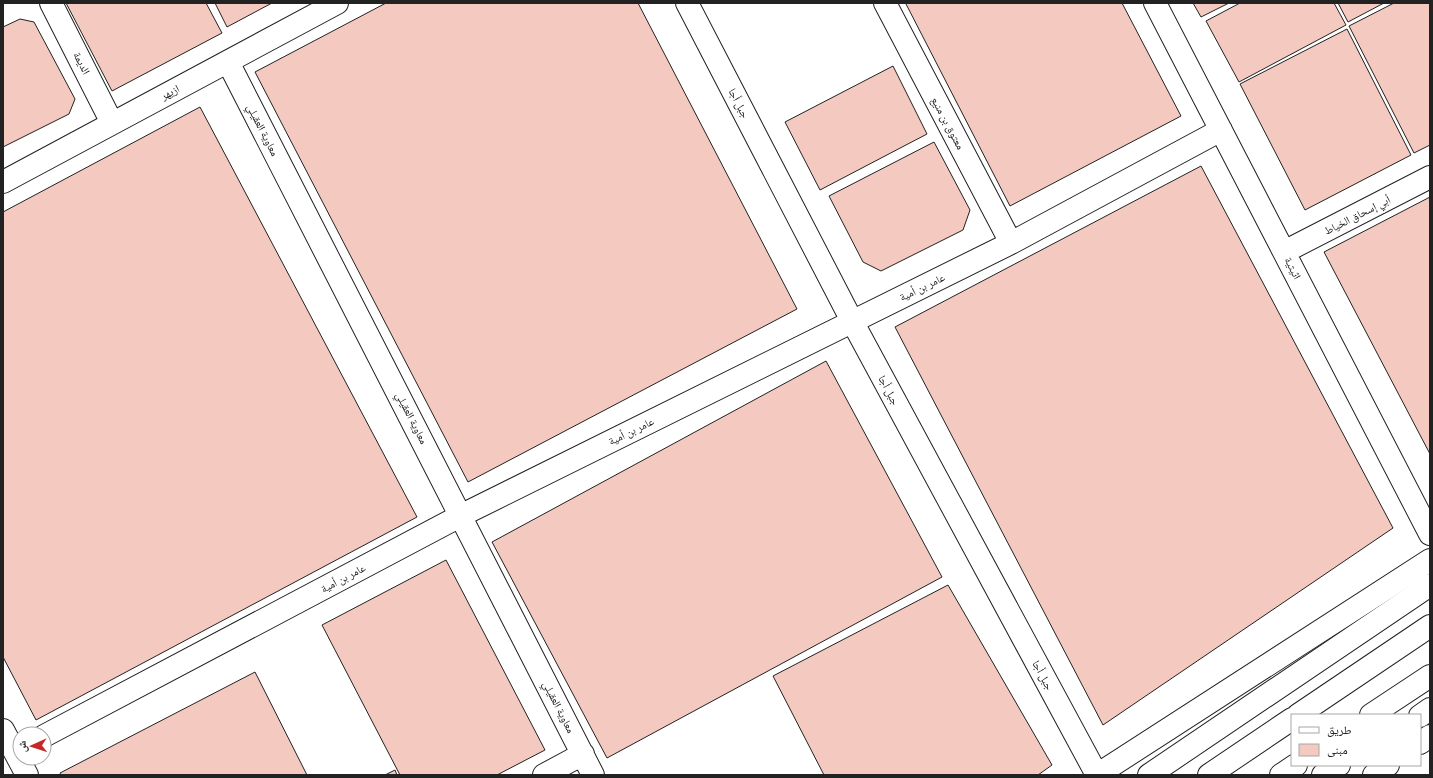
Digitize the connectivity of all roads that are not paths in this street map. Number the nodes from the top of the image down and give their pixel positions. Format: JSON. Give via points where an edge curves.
{"nodes":[{"id":1,"x":51,"y":3,"type":"edge"},
{"id":2,"x":337,"y":3,"type":"edge"},
{"id":3,"x":686,"y":3,"type":"edge"},
{"id":4,"x":885,"y":3,"type":"edge"},
{"id":5,"x":1155,"y":3,"type":"edge"},
{"id":6,"x":228,"y":62,"type":"junction"},
{"id":7,"x":112,"y":123,"type":"junction"},
{"id":8,"x":1221,"y":130,"type":"junction"},
{"id":9,"x":1430,"y":177,"type":"edge"},
{"id":10,"x":3,"y":182,"type":"edge"},
{"id":11,"x":1011,"y":243,"type":"junction"},
{"id":12,"x":1284,"y":252,"type":"junction"},
{"id":13,"x":852,"y":322,"type":"junction"},
{"id":14,"x":462,"y":515,"type":"junction"},
{"id":15,"x":1430,"y":534,"type":"edge"},
{"id":16,"x":1430,"y":560,"type":"edge"},
{"id":17,"x":1430,"y":585,"type":"edge"},
{"id":18,"x":1430,"y":626,"type":"edge"},
{"id":19,"x":1430,"y":676,"type":"edge"},
{"id":20,"x":1430,"y":709,"type":"edge"},
{"id":21,"x":1299,"y":714,"type":"edge"},
{"id":22,"x":1373,"y":714,"type":"edge"},
{"id":23,"x":1421,"y":715,"type":"edge"},
{"id":24,"x":1291,"y":720,"type":"edge"},
{"id":25,"x":3,"y":730,"type":"edge"},
{"id":26,"x":52,"y":732,"type":"edge"},
{"id":27,"x":1430,"y":736,"type":"edge"},
{"id":28,"x":1421,"y":742,"type":"edge"},
{"id":29,"x":12,"y":743,"type":"edge"},
{"id":30,"x":583,"y":754,"type":"junction"},
{"id":31,"x":1294,"y":766,"type":"edge"},
{"id":32,"x":1337,"y":766,"type":"edge"},
{"id":33,"x":1387,"y":766,"type":"edge"},
{"id":34,"x":544,"y":775,"type":"edge"},
{"id":35,"x":594,"y":775,"type":"edge"},
{"id":36,"x":1097,"y":775,"type":"edge"},
{"id":37,"x":1149,"y":775,"type":"edge"},
{"id":38,"x":1209,"y":775,"type":"edge"},
{"id":39,"x":1281,"y":775,"type":"edge"},
{"id":40,"x":1323,"y":775,"type":"edge"},
{"id":41,"x":1374,"y":775,"type":"edge"}],
"edges":[{"from":1,"to":7,"type":"street","name":"الديمة"},
{"from":2,"to":6,"type":"street","name":"ازيهر"},
{"from":3,"to":13,"type":"street","name":"جبل أجا"},
{"from":4,"to":11,"type":"street","name":"معتوق بن منيع"},
{"from":5,"to":8,"type":"street","name":"اثيثية"},
{"from":6,"to":7,"type":"street","name":"ازيهر"},
{"from":6,"to":14,"type":"street","name":"معاوية العقيلي"},
{"from":7,"to":10,"type":"street","name":"ازيهر"},
{"from":8,"to":11,"type":"street","name":"عامر بن أمية"},
{"from":8,"to":12,"type":"street","name":"اثيثية"},
{"from":9,"to":12,"type":"street","name":"أبي إسحاق الخياط"},
{"from":11,"to":13,"type":"street","name":"عامر بن أمية"},
{"from":12,"to":15,"type":"street","name":"اثيثية"},
{"from":13,"to":14,"type":"street","name":"عامر بن أمية"},
{"from":13,"to":36,"type":"street","name":"جبل أجا"},
{"from":14,"to":26,"type":"street","name":"عامر بن أمية"},
{"from":14,"to":30,"type":"street","name":"معاوية العقيلي"},
{"from":16,"to":36,"type":"street"},
{"from":17,"to":37,"type":"street"},
{"from":18,"to":21,"type":"street"},
{"from":19,"to":22,"type":"street"},
{"from":20,"to":23,"type":"street"},
{"from":24,"to":38,"type":"street"},
{"from":25,"to":29,"type":"street"},
{"from":27,"to":28,"type":"street"},
{"from":30,"to":34,"type":"street"},
{"from":30,"to":35,"type":"street","name":"معاوية العقيلي"},
{"from":31,"to":39,"type":"street"},
{"from":32,"to":40,"type":"street"},
{"from":33,"to":41,"type":"street"}]}
